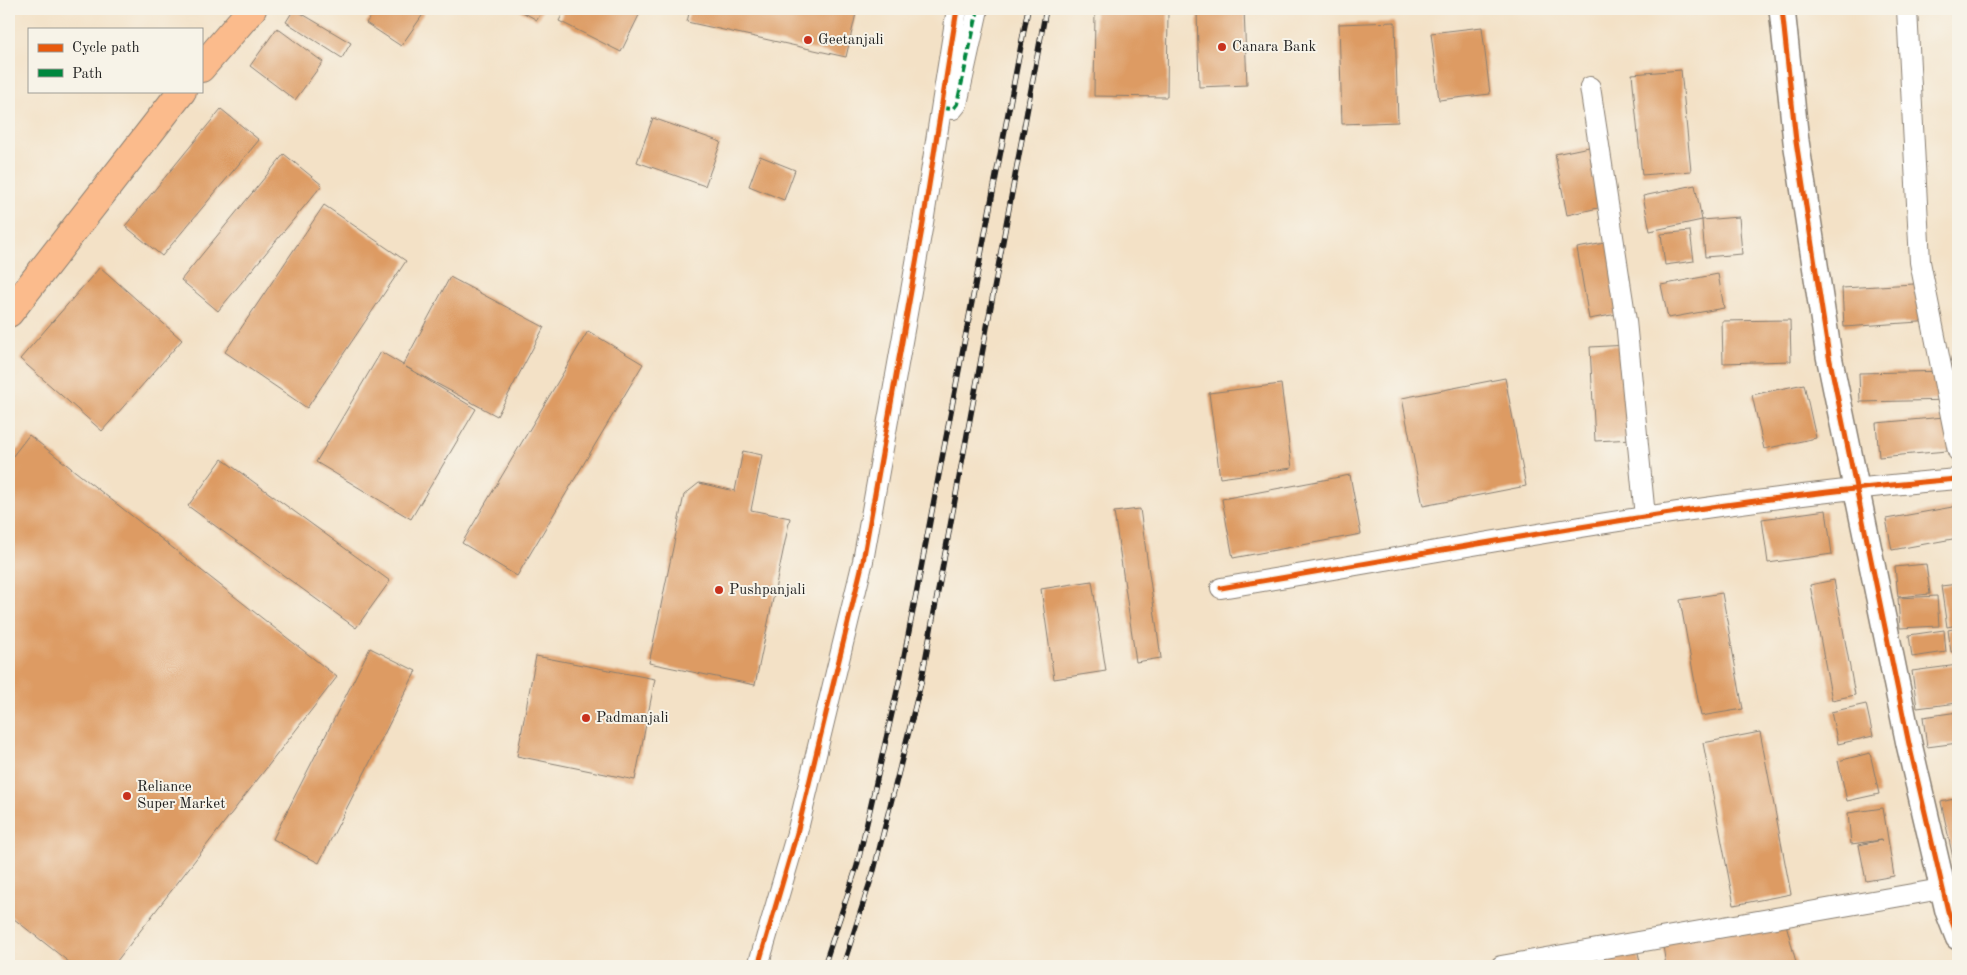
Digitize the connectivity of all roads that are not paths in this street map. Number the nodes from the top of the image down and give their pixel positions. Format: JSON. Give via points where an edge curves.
{"nodes":[{"id":1,"x":252,"y":9,"type":"edge"},
{"id":2,"x":957,"y":9,"type":"edge"},
{"id":3,"x":978,"y":9,"type":"edge"},
{"id":4,"x":1782,"y":9,"type":"edge"},
{"id":5,"x":1907,"y":9,"type":"edge"},
{"id":6,"x":202,"y":67,"type":"edge"},
{"id":7,"x":1590,"y":87,"type":"dead end"},
{"id":8,"x":181,"y":92,"type":"edge"},
{"id":9,"x":942,"y":108,"type":"junction"},
{"id":10,"x":9,"y":313,"type":"edge"},
{"id":11,"x":1958,"y":451,"type":"edge"},
{"id":12,"x":1958,"y":479,"type":"edge"},
{"id":13,"x":1856,"y":487,"type":"junction"},
{"id":14,"x":1645,"y":517,"type":"junction"},
{"id":15,"x":1221,"y":588,"type":"dead end"},
{"id":16,"x":1951,"y":888,"type":"edge"},
{"id":17,"x":1958,"y":937,"type":"edge"},
{"id":18,"x":758,"y":966,"type":"edge"},
{"id":19,"x":1501,"y":966,"type":"edge"}],
"edges":[{"from":1,"to":6,"type":"main road"},
{"from":2,"to":9,"type":"street"},
{"from":3,"to":9,"type":"street","via":[[957,104],[953,109]]},
{"from":4,"to":13,"type":"street","via":[[1796,141],[1829,356]]},
{"from":5,"to":11,"type":"street","via":[[1920,262]]},
{"from":7,"to":14,"type":"street","via":[[1626,321]]},
{"from":8,"to":10,"type":"main road"},
{"from":9,"to":18,"type":"street","via":[[863,561],[797,833]]},
{"from":12,"to":13,"type":"street"},
{"from":13,"to":14,"type":"street"},
{"from":13,"to":16,"type":"street","via":[[1909,744]]},
{"from":14,"to":15,"type":"street"},
{"from":16,"to":17,"type":"street","via":[[1948,911]]},
{"from":16,"to":19,"type":"street"}]}
